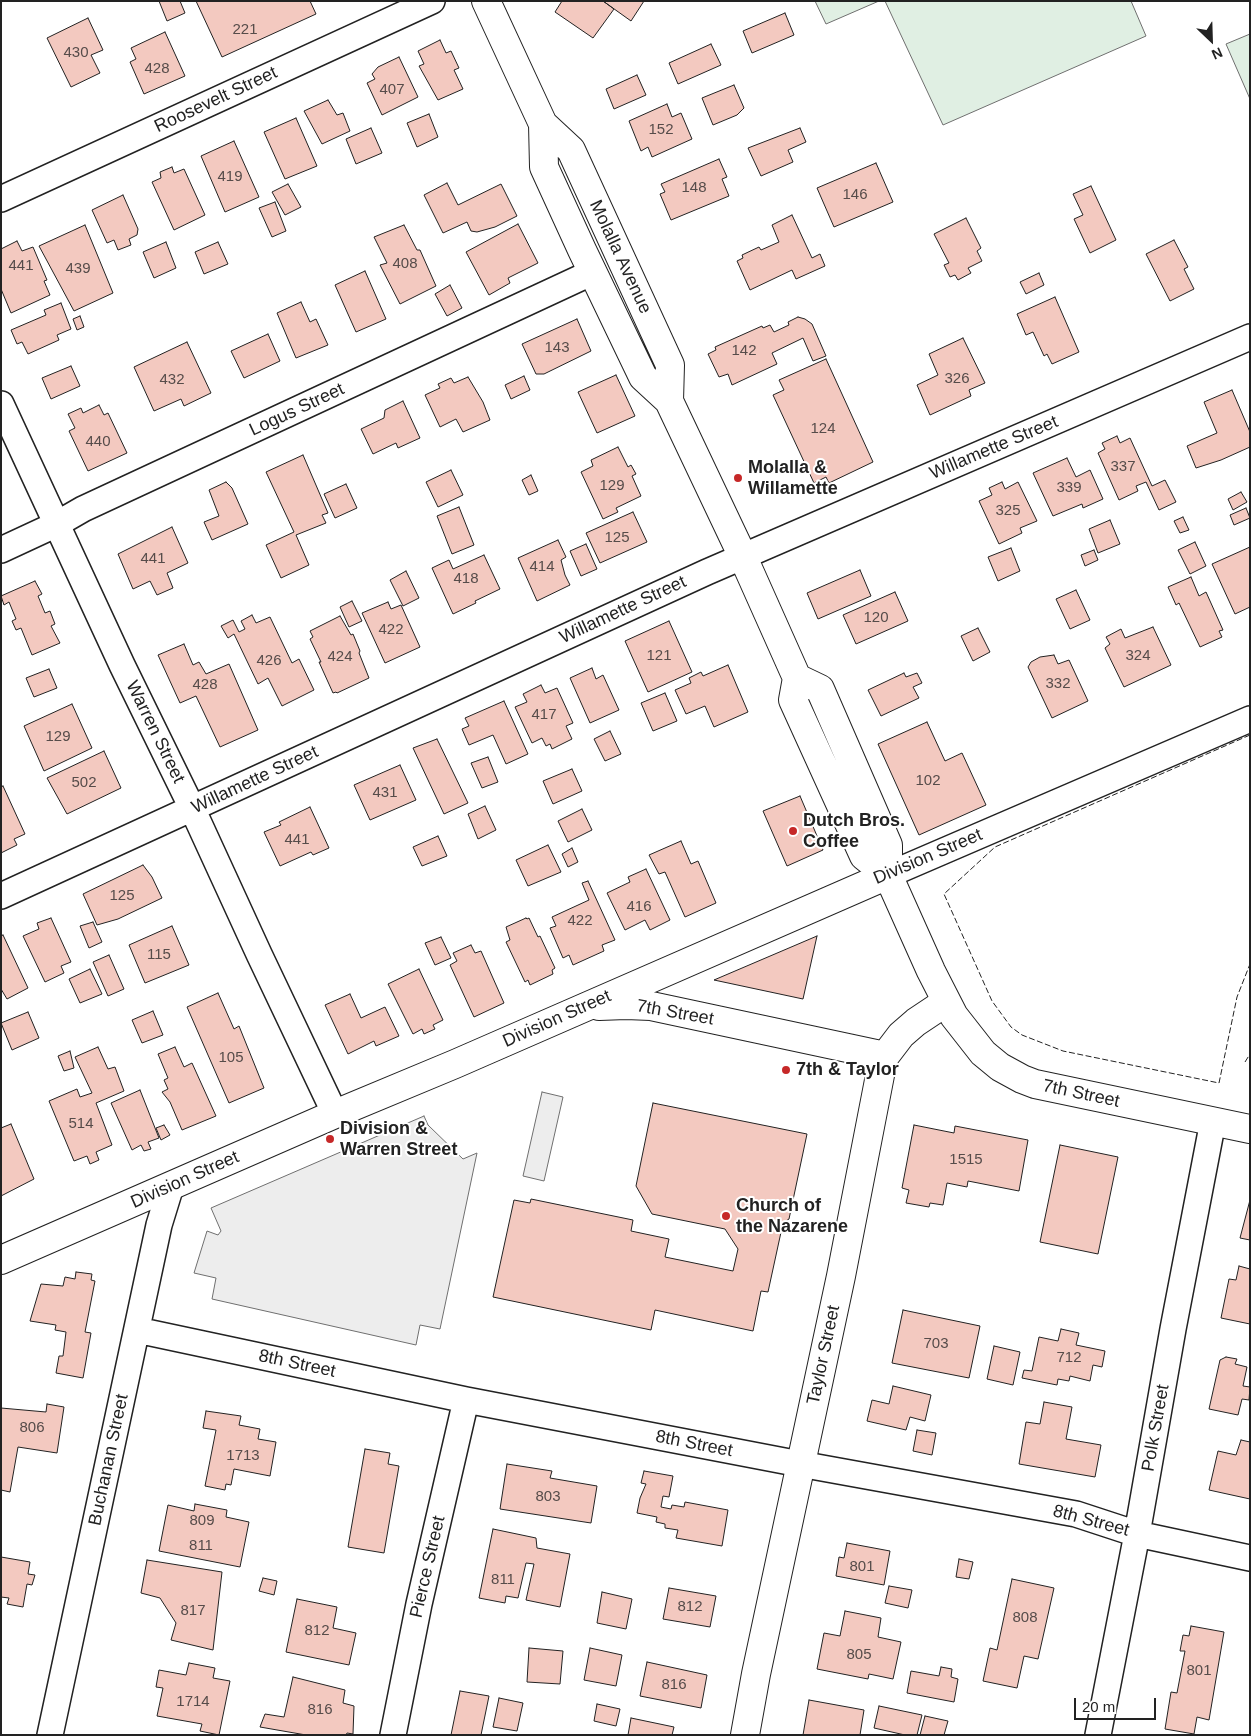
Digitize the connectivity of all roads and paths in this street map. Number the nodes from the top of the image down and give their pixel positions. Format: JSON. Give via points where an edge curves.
{"nodes":[{"id":1,"x":432,"y":1,"type":"edge"},
{"id":2,"x":486,"y":1,"type":"edge"},
{"id":3,"x":543,"y":124,"type":"junction"},
{"id":4,"x":1,"y":200,"type":"edge"},
{"id":5,"x":593,"y":272,"type":"junction"},
{"id":6,"x":1250,"y":337,"type":"edge"},
{"id":7,"x":668,"y":401,"type":"junction"},
{"id":8,"x":1,"y":404,"type":"edge"},
{"id":9,"x":57,"y":524,"type":"junction"},
{"id":10,"x":1,"y":550,"type":"edge"},
{"id":11,"x":743,"y":557,"type":"junction"},
{"id":12,"x":1250,"y":719,"type":"edge"},
{"id":13,"x":192,"y":808,"type":"junction"},
{"id":14,"x":888,"y":874,"type":"junction"},
{"id":15,"x":1,"y":896,"type":"edge"},
{"id":16,"x":946,"y":1002,"type":"junction"},
{"id":17,"x":580,"y":1010,"type":"junction"},
{"id":18,"x":886,"y":1056,"type":"junction"},
{"id":19,"x":335,"y":1114,"type":"junction"},
{"id":20,"x":1212,"y":1121,"type":"junction"},
{"id":21,"x":1250,"y":1129,"type":"edge"},
{"id":22,"x":171,"y":1186,"type":"junction"},
{"id":23,"x":1,"y":1260,"type":"edge"},
{"id":24,"x":137,"y":1330,"type":"junction"},
{"id":25,"x":466,"y":1400,"type":"junction"},
{"id":26,"x":800,"y":1464,"type":"junction"},
{"id":27,"x":1137,"y":1534,"type":"junction"},
{"id":28,"x":1250,"y":1558,"type":"edge"},
{"id":29,"x":50,"y":1735,"type":"edge"},
{"id":30,"x":394,"y":1735,"type":"edge"},
{"id":31,"x":745,"y":1735,"type":"edge"},
{"id":32,"x":1098,"y":1735,"type":"edge"}],
"edges":[{"from":1,"to":4,"type":"street","name":"Roosevelt Street"},
{"from":2,"to":3,"type":"street","name":"Molalla Avenue"},
{"from":3,"to":5,"type":"street","name":"Molalla Avenue","via":[[544,166]]},
{"from":3,"to":7,"type":"street","name":"Molalla Avenue","via":[[570,150],[670,365]]},
{"from":5,"to":7,"type":"street","name":"Molalla Avenue","via":[[643,377]]},
{"from":5,"to":9,"type":"street","name":"Logus Street","via":[[83,509]]},
{"from":6,"to":11,"type":"street","name":"Willamette Street"},
{"from":7,"to":11,"type":"street","name":"Molalla Avenue"},
{"from":8,"to":9,"type":"street","name":"Warren Street"},
{"from":9,"to":10,"type":"street","name":"Logus Street"},
{"from":9,"to":13,"type":"street","name":"Warren Street"},
{"from":11,"to":13,"type":"street","name":"Willamette Street"},
{"from":11,"to":14,"type":"street","name":"Molalla Avenue","via":[[797,678],[793,700],[855,838],[864,856]]},
{"from":12,"to":14,"type":"street","name":"Division Street"},
{"from":13,"to":15,"type":"street","name":"Willamette Street"},
{"from":13,"to":19,"type":"street","name":"Warren Street"},
{"from":14,"to":16,"type":"street","name":"Molalla Avenue"},
{"from":14,"to":17,"type":"street","name":"Division Street"},
{"from":16,"to":18,"type":"street","name":"Taylor Street","via":[[916,1022]]},
{"from":16,"to":20,"type":"street","name":"7th Street","via":[[983,1053],[1022,1079]]},
{"from":17,"to":18,"type":"street","name":"7th Street","via":[[603,1006],[652,1006]]},
{"from":17,"to":19,"type":"street","name":"Division Street"},
{"from":18,"to":26,"type":"street","name":"Taylor Street","via":[[877,1084],[841,1276]]},
{"from":19,"to":22,"type":"street","name":"Division Street"},
{"from":20,"to":21,"type":"street","name":"7th Street"},
{"from":20,"to":27,"type":"street","name":"Polk Street"},
{"from":22,"to":23,"type":"street","name":"Division Street"},
{"from":22,"to":24,"type":"street","name":"Buchanan Street","via":[[159,1225]]},
{"from":24,"to":25,"type":"street","name":"8th Street"},
{"from":24,"to":29,"type":"street","name":"Buchanan Street"},
{"from":25,"to":26,"type":"street","name":"8th Street"},
{"from":25,"to":30,"type":"street","name":"Pierce Street","via":[[419,1604]]},
{"from":26,"to":27,"type":"street","name":"8th Street","via":[[1076,1514]]},
{"from":26,"to":31,"type":"street","name":"Taylor Street"},
{"from":27,"to":28,"type":"street","name":"8th Street"},
{"from":27,"to":32,"type":"street","name":"Polk Street"}]}
